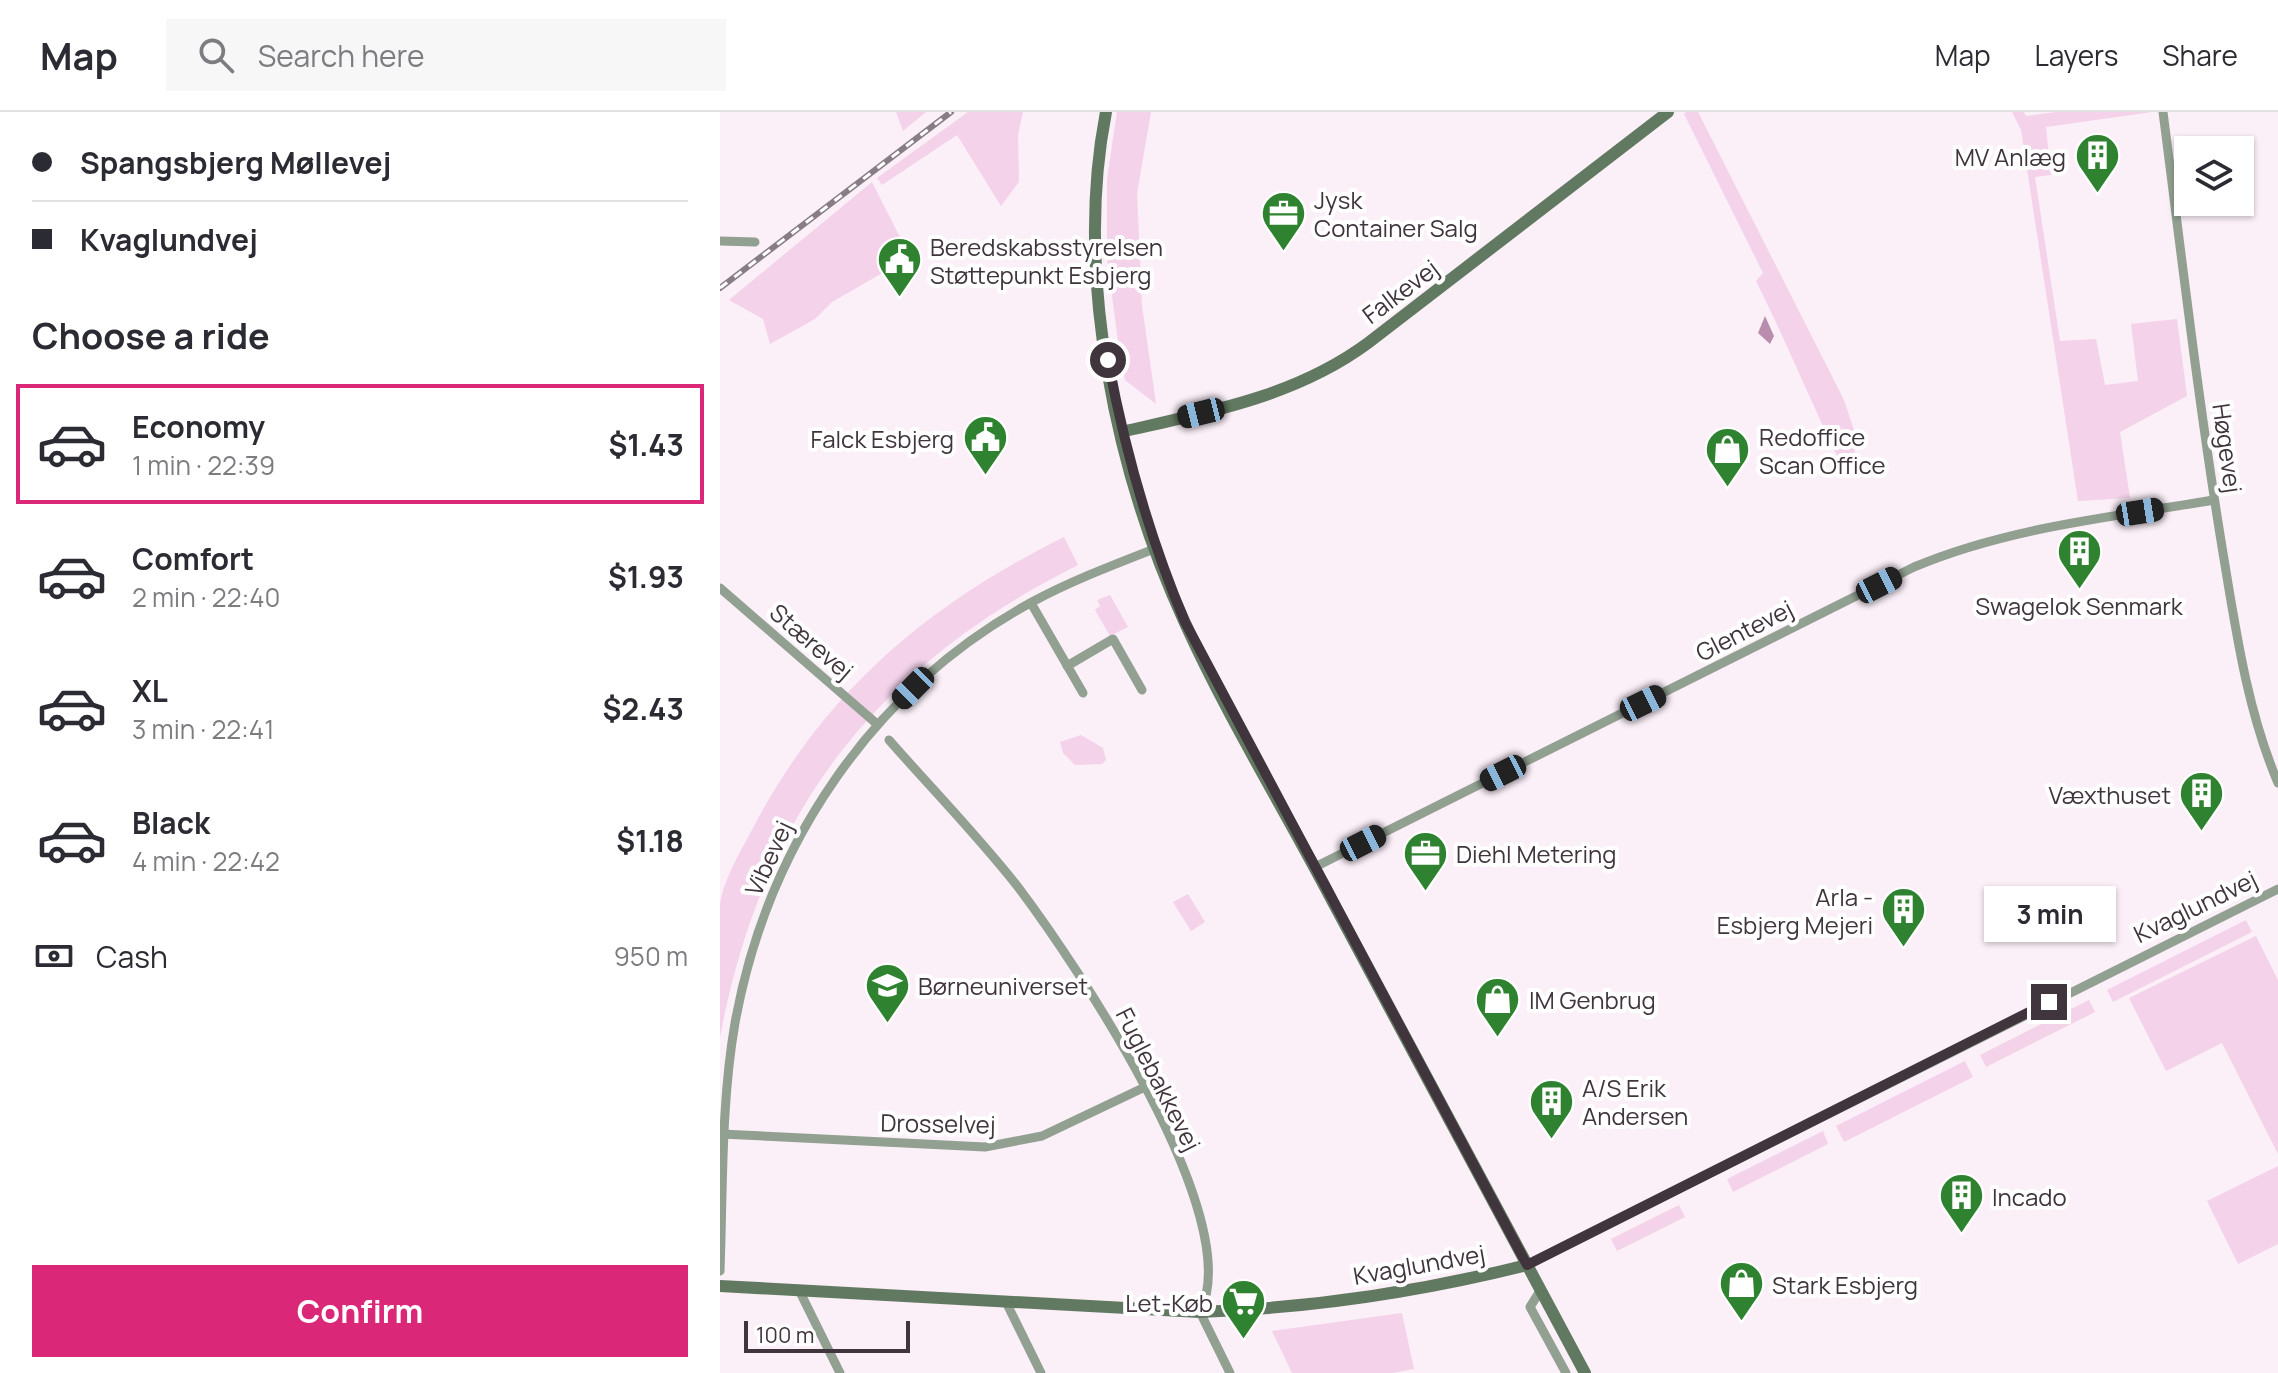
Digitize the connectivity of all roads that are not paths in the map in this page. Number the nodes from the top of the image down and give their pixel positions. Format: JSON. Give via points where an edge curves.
{"nodes":[{"id":1,"x":1106,"y":112,"type":"edge"},
{"id":2,"x":1668,"y":112,"type":"edge"},
{"id":3,"x":2163,"y":112,"type":"edge"},
{"id":4,"x":720,"y":241,"type":"edge"},
{"id":5,"x":755,"y":242,"type":"dead end"},
{"id":6,"x":1121,"y":432,"type":"junction"},
{"id":7,"x":2214,"y":500,"type":"junction"},
{"id":8,"x":1154,"y":549,"type":"junction"},
{"id":9,"x":720,"y":588,"type":"edge"},
{"id":10,"x":1031,"y":603,"type":"junction"},
{"id":11,"x":1067,"y":666,"type":"junction"},
{"id":12,"x":1142,"y":690,"type":"dead end"},
{"id":13,"x":1083,"y":693,"type":"dead end"},
{"id":14,"x":877,"y":724,"type":"junction"},
{"id":15,"x":889,"y":740,"type":"dead end"},
{"id":16,"x":2278,"y":783,"type":"edge"},
{"id":17,"x":1315,"y":867,"type":"junction"},
{"id":18,"x":2278,"y":889,"type":"edge"},
{"id":19,"x":1145,"y":1087,"type":"junction"},
{"id":20,"x":723,"y":1135,"type":"edge"},
{"id":21,"x":1527,"y":1265,"type":"junction"},
{"id":22,"x":720,"y":1271,"type":"edge"},
{"id":23,"x":720,"y":1286,"type":"edge"},
{"id":24,"x":799,"y":1290,"type":"junction"},
{"id":25,"x":1540,"y":1291,"type":"junction"},
{"id":26,"x":1006,"y":1302,"type":"junction"},
{"id":27,"x":1200,"y":1312,"type":"junction"},
{"id":28,"x":840,"y":1373,"type":"edge"},
{"id":29,"x":1041,"y":1373,"type":"edge"},
{"id":30,"x":1230,"y":1373,"type":"edge"},
{"id":31,"x":1566,"y":1373,"type":"edge"},
{"id":32,"x":1585,"y":1373,"type":"edge"}],
"edges":[{"from":1,"to":6,"type":"street","via":[[1098,151],[1094,247]]},
{"from":2,"to":6,"type":"street","name":"Falkevej","via":[[1321,374],[1253,401]]},
{"from":3,"to":7,"type":"street","name":"Høgevej"},
{"from":4,"to":5,"type":"street"},
{"from":6,"to":8,"type":"street"},
{"from":7,"to":16,"type":"street","name":"Høgevej","via":[[2245,684]]},
{"from":7,"to":17,"type":"street","name":"Glentevej","via":[[1962,547]]},
{"from":8,"to":10,"type":"street","name":"Vibevej"},
{"from":8,"to":17,"type":"street","via":[[1221,696]]},
{"from":9,"to":14,"type":"street","name":"Stærevej"},
{"from":10,"to":11,"type":"street"},
{"from":10,"to":14,"type":"street","name":"Vibevej","via":[[951,656]]},
{"from":11,"to":12,"type":"street","via":[[1113,639]]},
{"from":11,"to":13,"type":"street"},
{"from":14,"to":20,"type":"street","name":"Vibevej","via":[[799,834],[770,896],[748,960],[734,1026]]},
{"from":15,"to":19,"type":"street","name":"Fuglebakkevej","via":[[1022,894],[1099,1006]]},
{"from":17,"to":21,"type":"street"},
{"from":18,"to":21,"type":"street","name":"Kvaglundvej"},
{"from":19,"to":20,"type":"street","name":"Drosselvej","via":[[1042,1136],[985,1147]]},
{"from":19,"to":27,"type":"street","name":"Fuglebakkevej","via":[[1191,1189],[1206,1240],[1208,1297]]},
{"from":20,"to":22,"type":"street","name":"Vibevej"},
{"from":21,"to":25,"type":"street"},
{"from":21,"to":27,"type":"street","name":"Kvaglundvej","via":[[1378,1296]]},
{"from":23,"to":24,"type":"street","name":"Kvaglundvej"},
{"from":24,"to":26,"type":"street","name":"Kvaglundvej"},
{"from":24,"to":28,"type":"street"},
{"from":25,"to":31,"type":"street","via":[[1530,1307]]},
{"from":25,"to":32,"type":"street"},
{"from":26,"to":27,"type":"street","name":"Kvaglundvej"},
{"from":26,"to":29,"type":"street"},
{"from":27,"to":30,"type":"street"}]}
